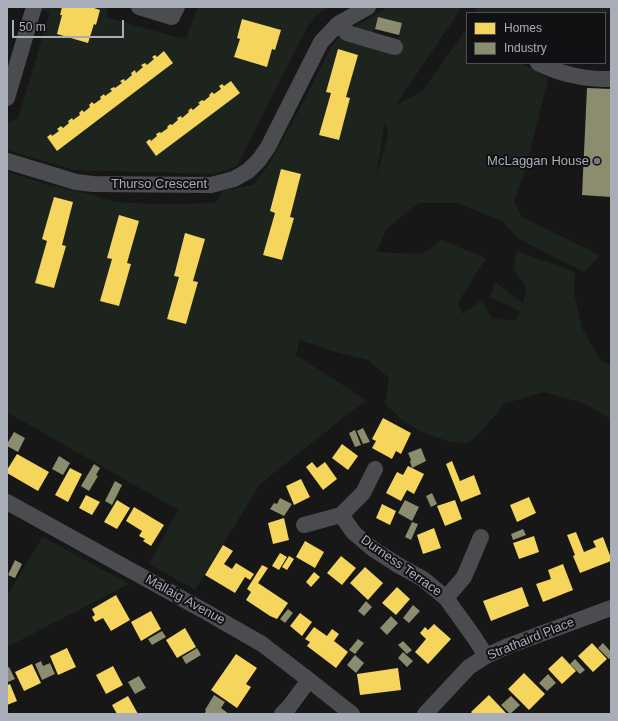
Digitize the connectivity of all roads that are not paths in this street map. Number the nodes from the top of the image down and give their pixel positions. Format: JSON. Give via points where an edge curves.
{"nodes":[{"id":1,"x":34,"y":7,"type":"edge"},
{"id":2,"x":139,"y":7,"type":"edge"},
{"id":3,"x":176,"y":7,"type":"edge"},
{"id":4,"x":368,"y":7,"type":"edge"},
{"id":5,"x":338,"y":24,"type":"junction"},
{"id":6,"x":395,"y":47,"type":"dead end"},
{"id":7,"x":540,"y":64,"type":"edge"},
{"id":8,"x":611,"y":79,"type":"edge"},
{"id":9,"x":7,"y":98,"type":"edge"},
{"id":10,"x":7,"y":161,"type":"edge"},
{"id":11,"x":374,"y":469,"type":"dead end"},
{"id":12,"x":7,"y":502,"type":"edge"},
{"id":13,"x":341,"y":515,"type":"junction"},
{"id":14,"x":304,"y":525,"type":"dead end"},
{"id":15,"x":481,"y":537,"type":"dead end"},
{"id":16,"x":446,"y":598,"type":"junction"},
{"id":17,"x":611,"y":608,"type":"edge"},
{"id":18,"x":486,"y":656,"type":"junction"},
{"id":19,"x":309,"y":680,"type":"junction"},
{"id":20,"x":282,"y":714,"type":"edge"},
{"id":21,"x":352,"y":714,"type":"edge"},
{"id":22,"x":425,"y":714,"type":"edge"}],
"edges":[{"from":1,"to":9,"type":"street"},
{"from":2,"to":3,"type":"street","via":[[172,17]]},
{"from":4,"to":5,"type":"street","name":"Thurso Crescent"},
{"from":5,"to":6,"type":"street","via":[[347,33]]},
{"from":5,"to":10,"type":"street","name":"Thurso Crescent","via":[[321,42],[259,160],[248,171],[234,179],[212,185],[92,184],[76,182]]},
{"from":7,"to":8,"type":"street","via":[[575,76],[598,80]]},
{"from":11,"to":13,"type":"street","via":[[363,493]]},
{"from":12,"to":19,"type":"street","name":"Mallaig Avenue","via":[[262,644]]},
{"from":13,"to":14,"type":"street"},
{"from":13,"to":16,"type":"street","name":"Durness Terrace","via":[[354,533],[373,549],[423,579]]},
{"from":15,"to":16,"type":"street","name":"Durness Terrace","via":[[464,577]]},
{"from":16,"to":18,"type":"street","name":"Durness Terrace"},
{"from":17,"to":18,"type":"street","name":"Strathaird Place"},
{"from":18,"to":22,"type":"street","name":"Strathaird Place","via":[[469,667]]},
{"from":19,"to":20,"type":"street"},
{"from":19,"to":21,"type":"street","name":"Mallaig Avenue"}]}
